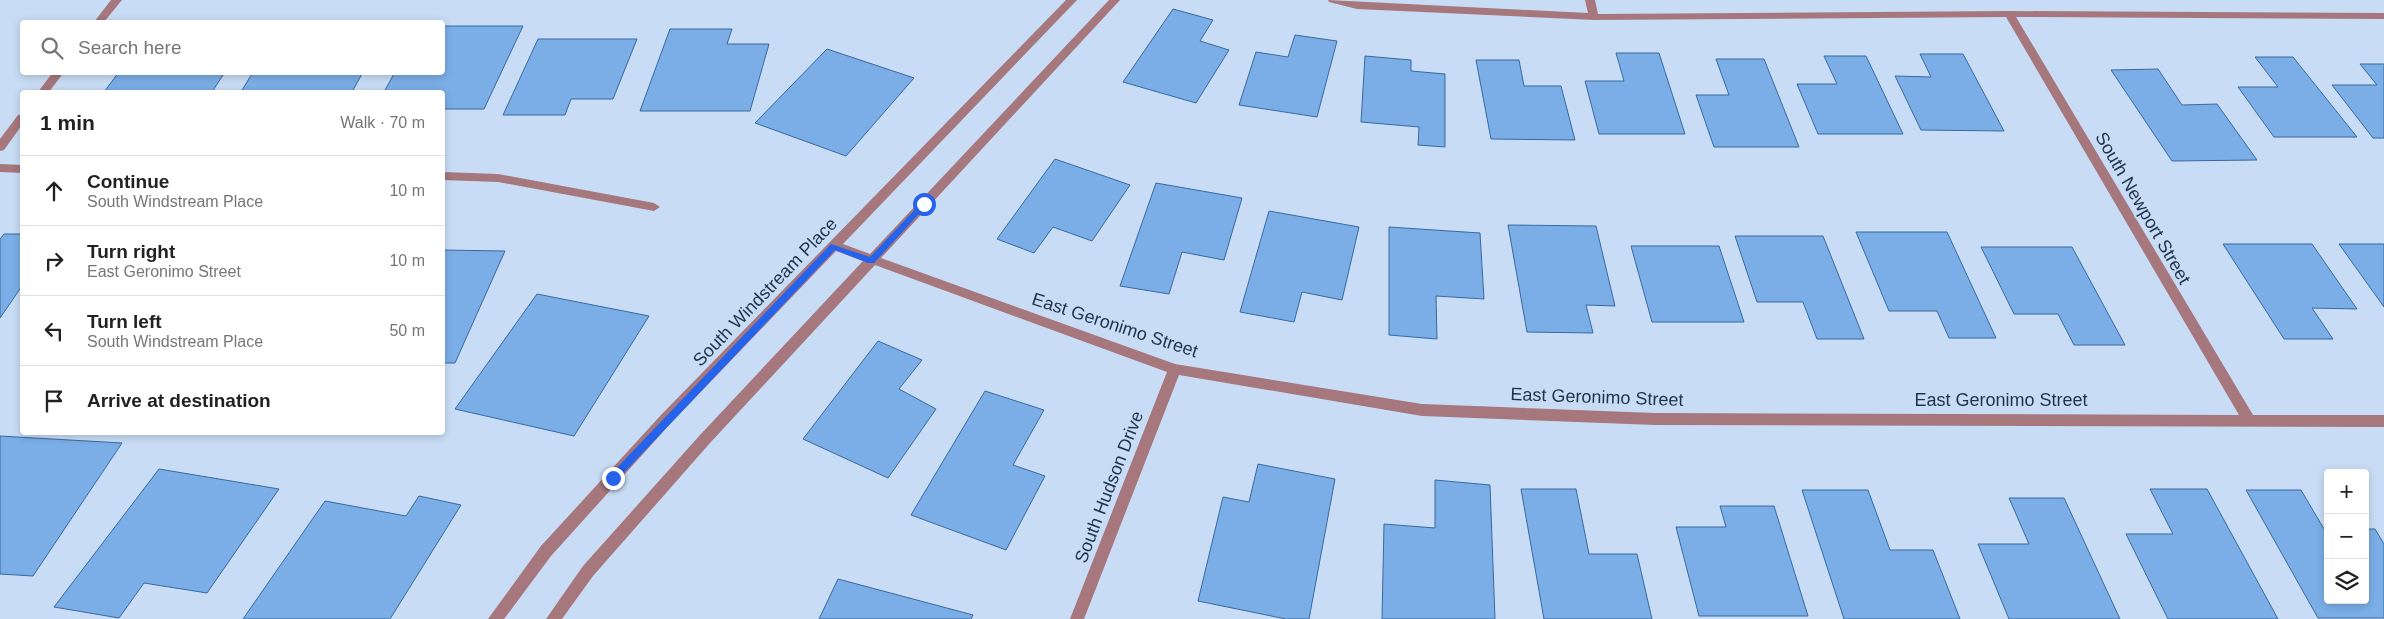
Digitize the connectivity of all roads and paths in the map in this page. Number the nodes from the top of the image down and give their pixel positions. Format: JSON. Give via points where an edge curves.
{"nodes":[{"id":1,"x":117,"y":0,"type":"edge"},
{"id":2,"x":1072,"y":0,"type":"edge"},
{"id":3,"x":1115,"y":0,"type":"edge"},
{"id":4,"x":1333,"y":0,"type":"edge"},
{"id":5,"x":1590,"y":0,"type":"edge"},
{"id":6,"x":2009,"y":14,"type":"junction"},
{"id":7,"x":2384,"y":16,"type":"edge"},
{"id":8,"x":1594,"y":17,"type":"junction"},
{"id":9,"x":101,"y":20,"type":"edge"},
{"id":10,"x":57,"y":75,"type":"edge"},
{"id":11,"x":45,"y":90,"type":"edge"},
{"id":12,"x":20,"y":121,"type":"edge"},
{"id":13,"x":0,"y":147,"type":"edge"},
{"id":14,"x":0,"y":168,"type":"edge"},
{"id":15,"x":20,"y":169,"type":"edge"},
{"id":16,"x":445,"y":176,"type":"edge"},
{"id":17,"x":654,"y":207,"type":"dead end"},
{"id":18,"x":834,"y":246,"type":"junction"},
{"id":19,"x":871,"y":261,"type":"junction"},
{"id":20,"x":1175,"y":369,"type":"junction"},
{"id":21,"x":2248,"y":419,"type":"junction"},
{"id":22,"x":2384,"y":421,"type":"edge"},
{"id":23,"x":495,"y":619,"type":"edge"},
{"id":24,"x":553,"y":619,"type":"edge"},
{"id":25,"x":1077,"y":619,"type":"edge"}],
"edges":[{"from":1,"to":9,"type":"street"},
{"from":2,"to":18,"type":"street","name":"South Windstream Place"},
{"from":3,"to":19,"type":"street"},
{"from":4,"to":8,"type":"street","via":[[1357,6]]},
{"from":5,"to":8,"type":"street"},
{"from":6,"to":7,"type":"street"},
{"from":6,"to":8,"type":"street"},
{"from":6,"to":21,"type":"street","name":"South Newport Street"},
{"from":10,"to":11,"type":"street"},
{"from":12,"to":13,"type":"street"},
{"from":14,"to":15,"type":"street"},
{"from":16,"to":17,"type":"street","via":[[498,178]]},
{"from":18,"to":19,"type":"street","name":"East Geronimo Street"},
{"from":18,"to":23,"type":"street","name":"South Windstream Place","via":[[666,419],[552,544]]},
{"from":19,"to":20,"type":"street","name":"East Geronimo Street"},
{"from":19,"to":24,"type":"street","via":[[588,571]]},
{"from":20,"to":21,"type":"street","name":"East Geronimo Street","via":[[1422,410],[1655,419]]},
{"from":20,"to":25,"type":"street","name":"South Hudson Drive"},
{"from":21,"to":22,"type":"street","name":"East Geronimo Street"}]}
